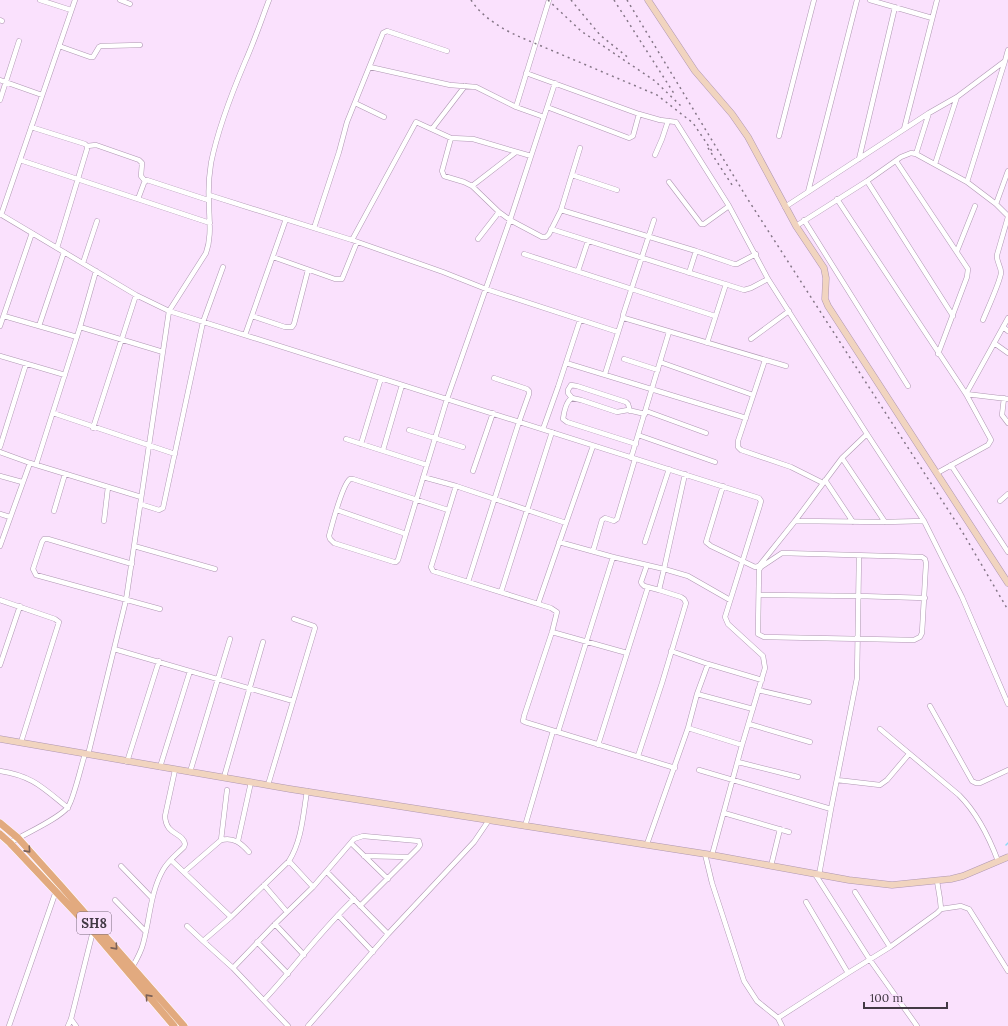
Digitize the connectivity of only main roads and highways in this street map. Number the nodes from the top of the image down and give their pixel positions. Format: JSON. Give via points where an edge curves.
{"nodes":[{"id":1,"x":0,"y":823,"type":"edge"},
{"id":2,"x":0,"y":834,"type":"edge"},
{"id":3,"x":174,"y":1026,"type":"edge"},
{"id":4,"x":184,"y":1026,"type":"edge"}],
"edges":[{"from":1,"to":4,"type":"main road","number":"SH8","one_way":true,"via":[[18,838]]},
{"from":3,"to":2,"type":"main road","one_way":true,"via":[[56,891]]}]}
